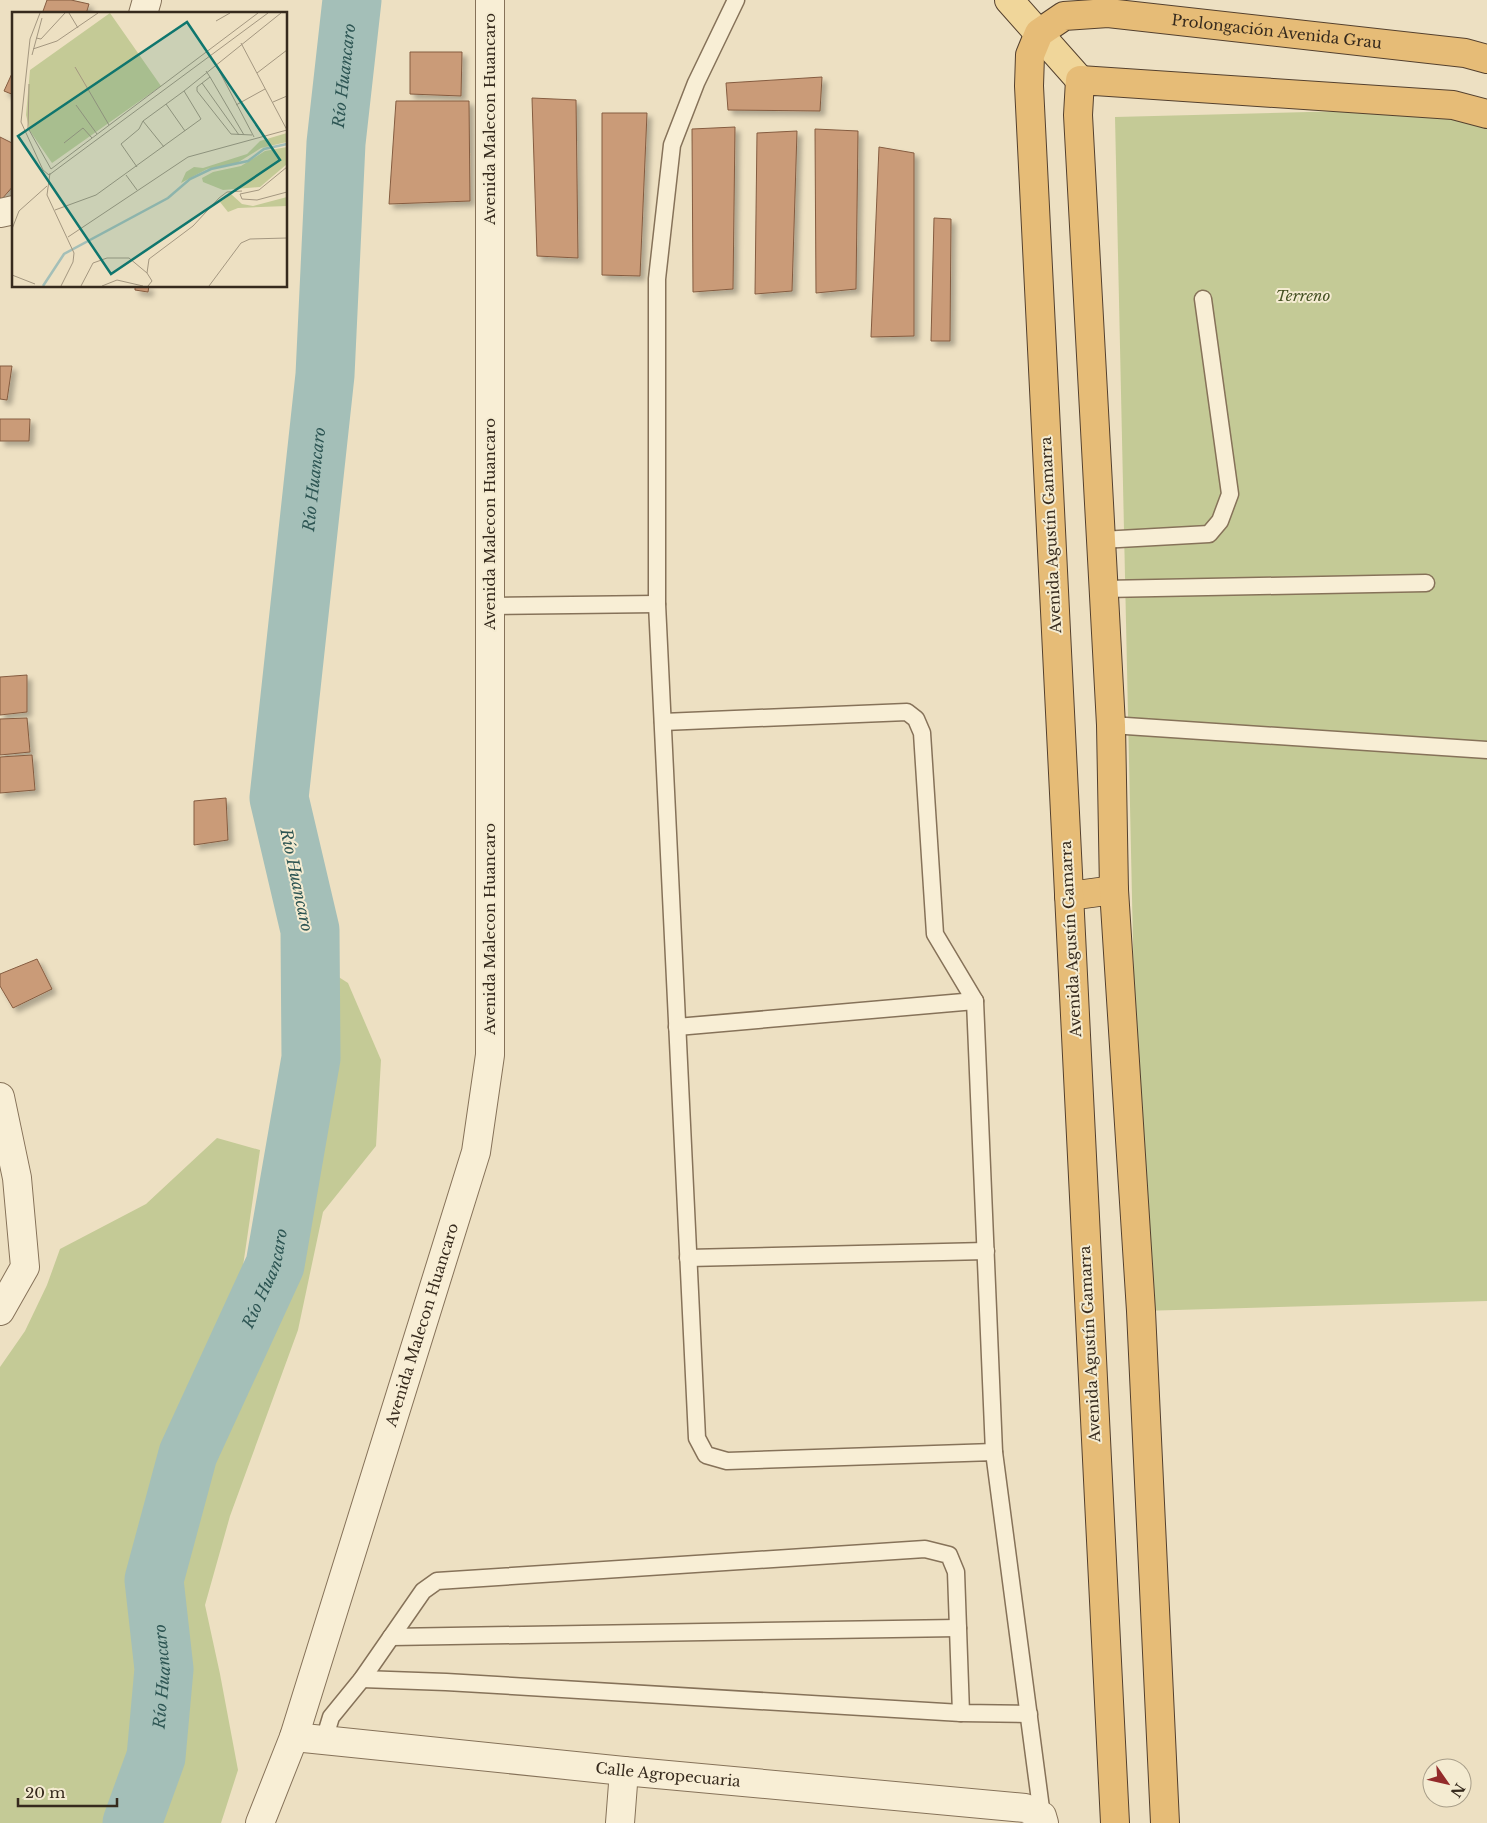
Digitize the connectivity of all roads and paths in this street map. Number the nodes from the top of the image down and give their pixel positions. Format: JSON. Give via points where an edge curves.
{"nodes":[{"id":1,"x":490,"y":0,"type":"edge"},
{"id":2,"x":736,"y":0,"type":"edge"},
{"id":3,"x":1009,"y":0,"type":"edge"},
{"id":4,"x":1035,"y":44,"type":"junction"},
{"id":5,"x":1487,"y":59,"type":"edge"},
{"id":6,"x":1080,"y":80,"type":"junction"},
{"id":7,"x":1487,"y":114,"type":"edge"},
{"id":8,"x":1203,"y":299,"type":"dead end"},
{"id":9,"x":1101,"y":540,"type":"junction"},
{"id":10,"x":1426,"y":583,"type":"dead end"},
{"id":11,"x":1104,"y":589,"type":"junction"},
{"id":12,"x":657,"y":604,"type":"junction"},
{"id":13,"x":490,"y":606,"type":"junction"},
{"id":14,"x":663,"y":722,"type":"junction"},
{"id":15,"x":1111,"y":726,"type":"junction"},
{"id":16,"x":1487,"y":750,"type":"edge"},
{"id":17,"x":1114,"y":890,"type":"junction"},
{"id":18,"x":1069,"y":896,"type":"junction"},
{"id":19,"x":975,"y":1001,"type":"junction"},
{"id":20,"x":677,"y":1027,"type":"junction"},
{"id":21,"x":0,"y":1097,"type":"edge"},
{"id":22,"x":986,"y":1251,"type":"junction"},
{"id":23,"x":688,"y":1258,"type":"junction"},
{"id":24,"x":0,"y":1311,"type":"edge"},
{"id":25,"x":994,"y":1452,"type":"junction"},
{"id":26,"x":958,"y":1628,"type":"junction"},
{"id":27,"x":391,"y":1637,"type":"junction"},
{"id":28,"x":362,"y":1680,"type":"junction"},
{"id":29,"x":961,"y":1713,"type":"junction"},
{"id":30,"x":1029,"y":1714,"type":"junction"},
{"id":31,"x":294,"y":1737,"type":"junction"},
{"id":32,"x":324,"y":1740,"type":"junction"},
{"id":33,"x":624,"y":1771,"type":"junction"},
{"id":34,"x":1043,"y":1820,"type":"edge"},
{"id":35,"x":260,"y":1823,"type":"edge"},
{"id":36,"x":620,"y":1823,"type":"edge"},
{"id":37,"x":1115,"y":1823,"type":"edge"},
{"id":38,"x":1165,"y":1823,"type":"edge"}],
"edges":[{"from":1,"to":13,"type":"street","name":"Avenida Malecon Huancaro"},
{"from":2,"to":12,"type":"lane","via":[[696,84],[672,145],[657,279]]},
{"from":3,"to":4,"type":"main road"},
{"from":4,"to":5,"type":"highway","name":"Prolongación Avenida Grau","via":[[1064,16],[1108,13],[1465,53]]},
{"from":4,"to":6,"type":"main road"},
{"from":4,"to":18,"type":"highway","name":"Avenida Agustín Gamarra","via":[[1030,106]]},
{"from":6,"to":7,"type":"highway","via":[[1453,104]]},
{"from":6,"to":9,"type":"highway","via":[[1078,115]]},
{"from":8,"to":9,"type":"lane","via":[[1230,494],[1220,520],[1209,534]]},
{"from":9,"to":11,"type":"highway"},
{"from":10,"to":11,"type":"lane"},
{"from":11,"to":15,"type":"highway"},
{"from":12,"to":13,"type":"lane"},
{"from":12,"to":14,"type":"lane"},
{"from":13,"to":31,"type":"street","name":"Avenida Malecon Huancaro","via":[[490,1055],[476,1152]]},
{"from":14,"to":19,"type":"lane","via":[[907,712],[916,719],[922,732],[935,934]]},
{"from":14,"to":20,"type":"lane"},
{"from":15,"to":16,"type":"lane"},
{"from":15,"to":17,"type":"highway"},
{"from":17,"to":18,"type":"highway"},
{"from":17,"to":38,"type":"highway","via":[[1141,1311]]},
{"from":18,"to":37,"type":"highway","name":"Avenida Agustín Gamarra"},
{"from":19,"to":20,"type":"lane"},
{"from":19,"to":22,"type":"lane"},
{"from":20,"to":23,"type":"lane"},
{"from":21,"to":24,"type":"street","via":[[17,1178],[25,1268]]},
{"from":22,"to":23,"type":"lane"},
{"from":22,"to":25,"type":"lane"},
{"from":23,"to":25,"type":"lane","via":[[697,1438],[706,1455],[727,1461]]},
{"from":25,"to":30,"type":"lane"},
{"from":26,"to":27,"type":"lane"},
{"from":26,"to":27,"type":"lane","via":[[956,1572],[949,1555],[926,1549],[437,1582],[423,1591]]},
{"from":26,"to":29,"type":"lane"},
{"from":27,"to":28,"type":"lane"},
{"from":28,"to":29,"type":"lane","via":[[446,1682]]},
{"from":28,"to":32,"type":"lane","via":[[331,1717]]},
{"from":29,"to":30,"type":"lane"},
{"from":30,"to":34,"type":"lane"},
{"from":31,"to":32,"type":"street","name":"Calle Agropecuaria"},
{"from":31,"to":35,"type":"street","name":"Avenida Malecon Huancaro"},
{"from":32,"to":33,"type":"street","name":"Calle Agropecuaria"},
{"from":33,"to":34,"type":"street","name":"Calle Agropecuaria","via":[[1025,1808]]},
{"from":33,"to":36,"type":"street"}]}
